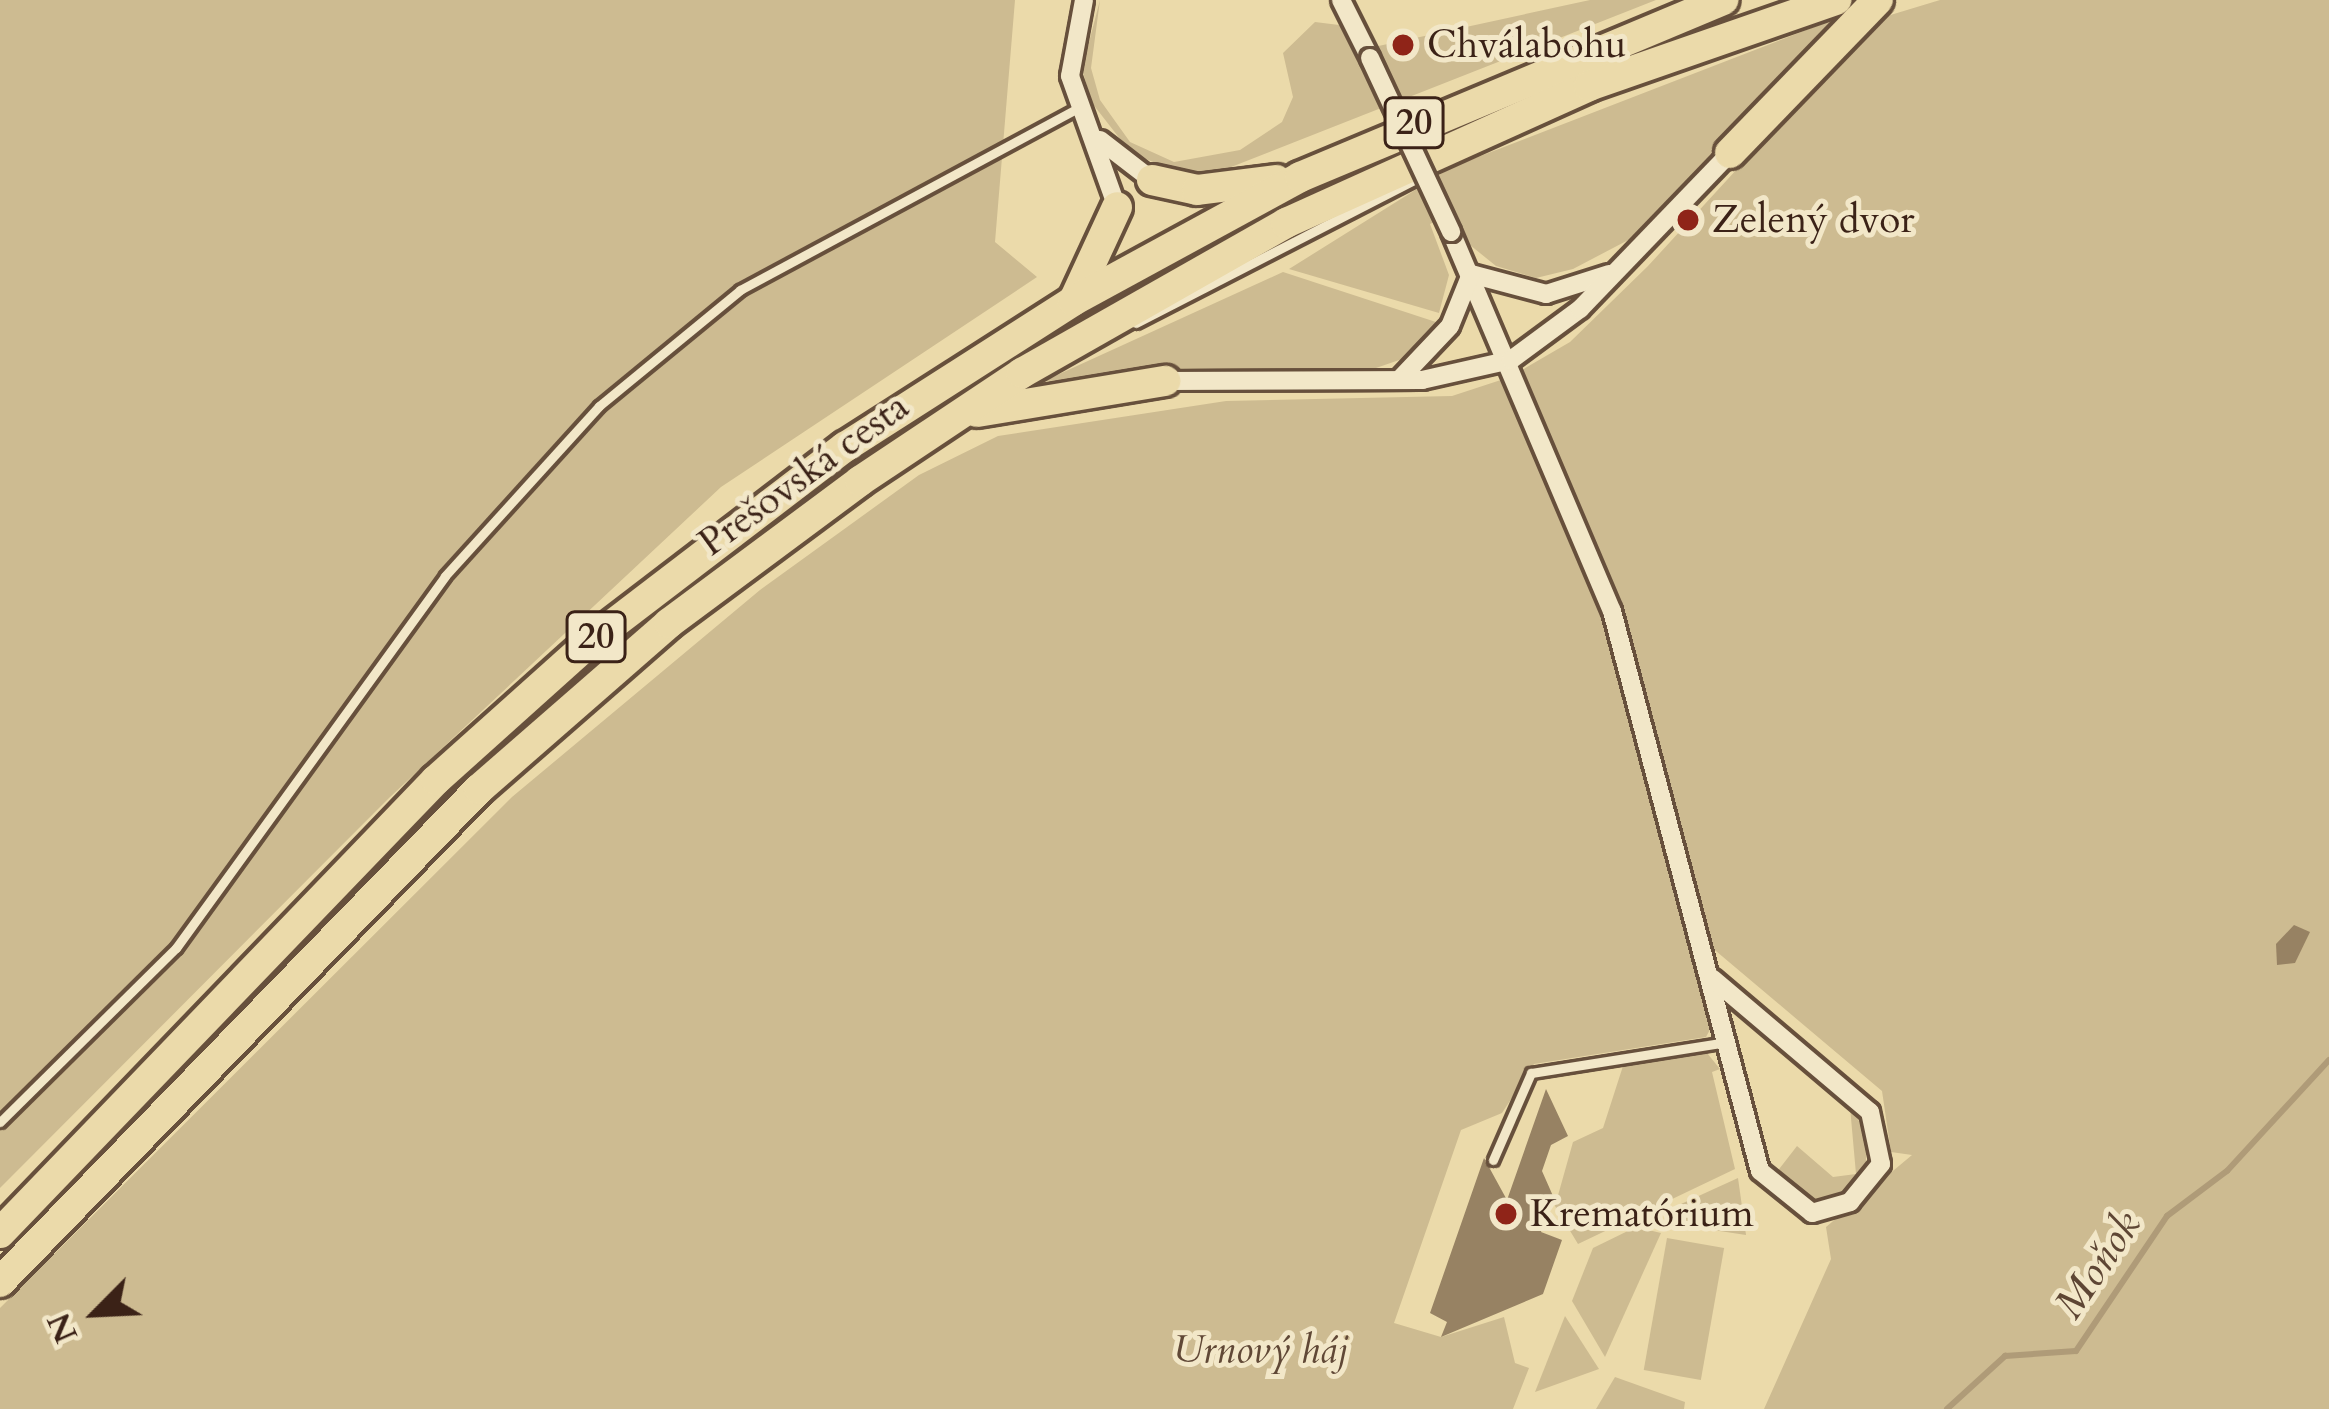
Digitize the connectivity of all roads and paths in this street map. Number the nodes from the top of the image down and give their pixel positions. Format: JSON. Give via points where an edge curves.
{"nodes":[{"id":1,"x":1084,"y":0,"type":"edge"},
{"id":2,"x":1341,"y":0,"type":"edge"},
{"id":3,"x":1723,"y":0,"type":"edge"},
{"id":4,"x":1836,"y":0,"type":"edge"},
{"id":5,"x":1878,"y":0,"type":"edge"},
{"id":6,"x":1080,"y":106,"type":"junction"},
{"id":7,"x":1097,"y":136,"type":"junction"},
{"id":8,"x":1730,"y":153,"type":"joint"},
{"id":9,"x":1300,"y":177,"type":"junction"},
{"id":10,"x":1152,"y":180,"type":"joint"},
{"id":11,"x":1117,"y":207,"type":"joint"},
{"id":12,"x":1622,"y":269,"type":"junction"},
{"id":13,"x":1471,"y":274,"type":"junction"},
{"id":14,"x":1073,"y":301,"type":"junction"},
{"id":15,"x":1510,"y":360,"type":"junction"},
{"id":16,"x":1399,"y":380,"type":"junction"},
{"id":17,"x":1165,"y":381,"type":"joint"},
{"id":18,"x":948,"y":420,"type":"junction"},
{"id":19,"x":1713,"y":979,"type":"junction"},
{"id":20,"x":1726,"y":1042,"type":"junction"},
{"id":21,"x":0,"y":1122,"type":"edge"},
{"id":22,"x":1493,"y":1160,"type":"dead end"},
{"id":23,"x":0,"y":1233,"type":"edge"},
{"id":24,"x":0,"y":1282,"type":"edge"}],
"edges":[{"from":1,"to":6,"type":"street","via":[[1069,61]]},
{"from":2,"to":13,"type":"street","bridge":true},
{"from":3,"to":9,"type":"highway","name":"Prešovská cesta","number":"20"},
{"from":4,"to":18,"type":"highway","name":"Prešovská cesta","number":"20","via":[[1465,139],[1089,332]]},
{"from":5,"to":8,"type":"highway"},
{"from":6,"to":7,"type":"street"},
{"from":6,"to":21,"type":"lane","via":[[740,290],[599,406],[445,576],[176,948]]},
{"from":7,"to":10,"type":"street"},
{"from":7,"to":11,"type":"street"},
{"from":8,"to":12,"type":"street"},
{"from":9,"to":10,"type":"highway","via":[[1197,190]]},
{"from":9,"to":14,"type":"highway","name":"Prešovská cesta","number":"20"},
{"from":11,"to":14,"type":"highway"},
{"from":12,"to":13,"type":"street","via":[[1546,294]]},
{"from":12,"to":15,"type":"street"},
{"from":13,"to":15,"type":"street"},
{"from":13,"to":16,"type":"street","via":[[1450,326]]},
{"from":14,"to":23,"type":"highway","name":"Prešovská cesta","number":"20","via":[[845,447],[528,695],[355,859]]},
{"from":15,"to":16,"type":"street"},
{"from":15,"to":19,"type":"street","via":[[1612,611]]},
{"from":16,"to":17,"type":"street"},
{"from":17,"to":18,"type":"highway"},
{"from":18,"to":24,"type":"highway","name":"Prešovská cesta","number":"20","via":[[727,577],[535,738]]},
{"from":19,"to":20,"type":"street"},
{"from":19,"to":20,"type":"street","via":[[1863,1103],[1881,1164],[1862,1193],[1822,1213],[1779,1194],[1760,1171]]},
{"from":20,"to":22,"type":"lane","via":[[1531,1073]]}]}
